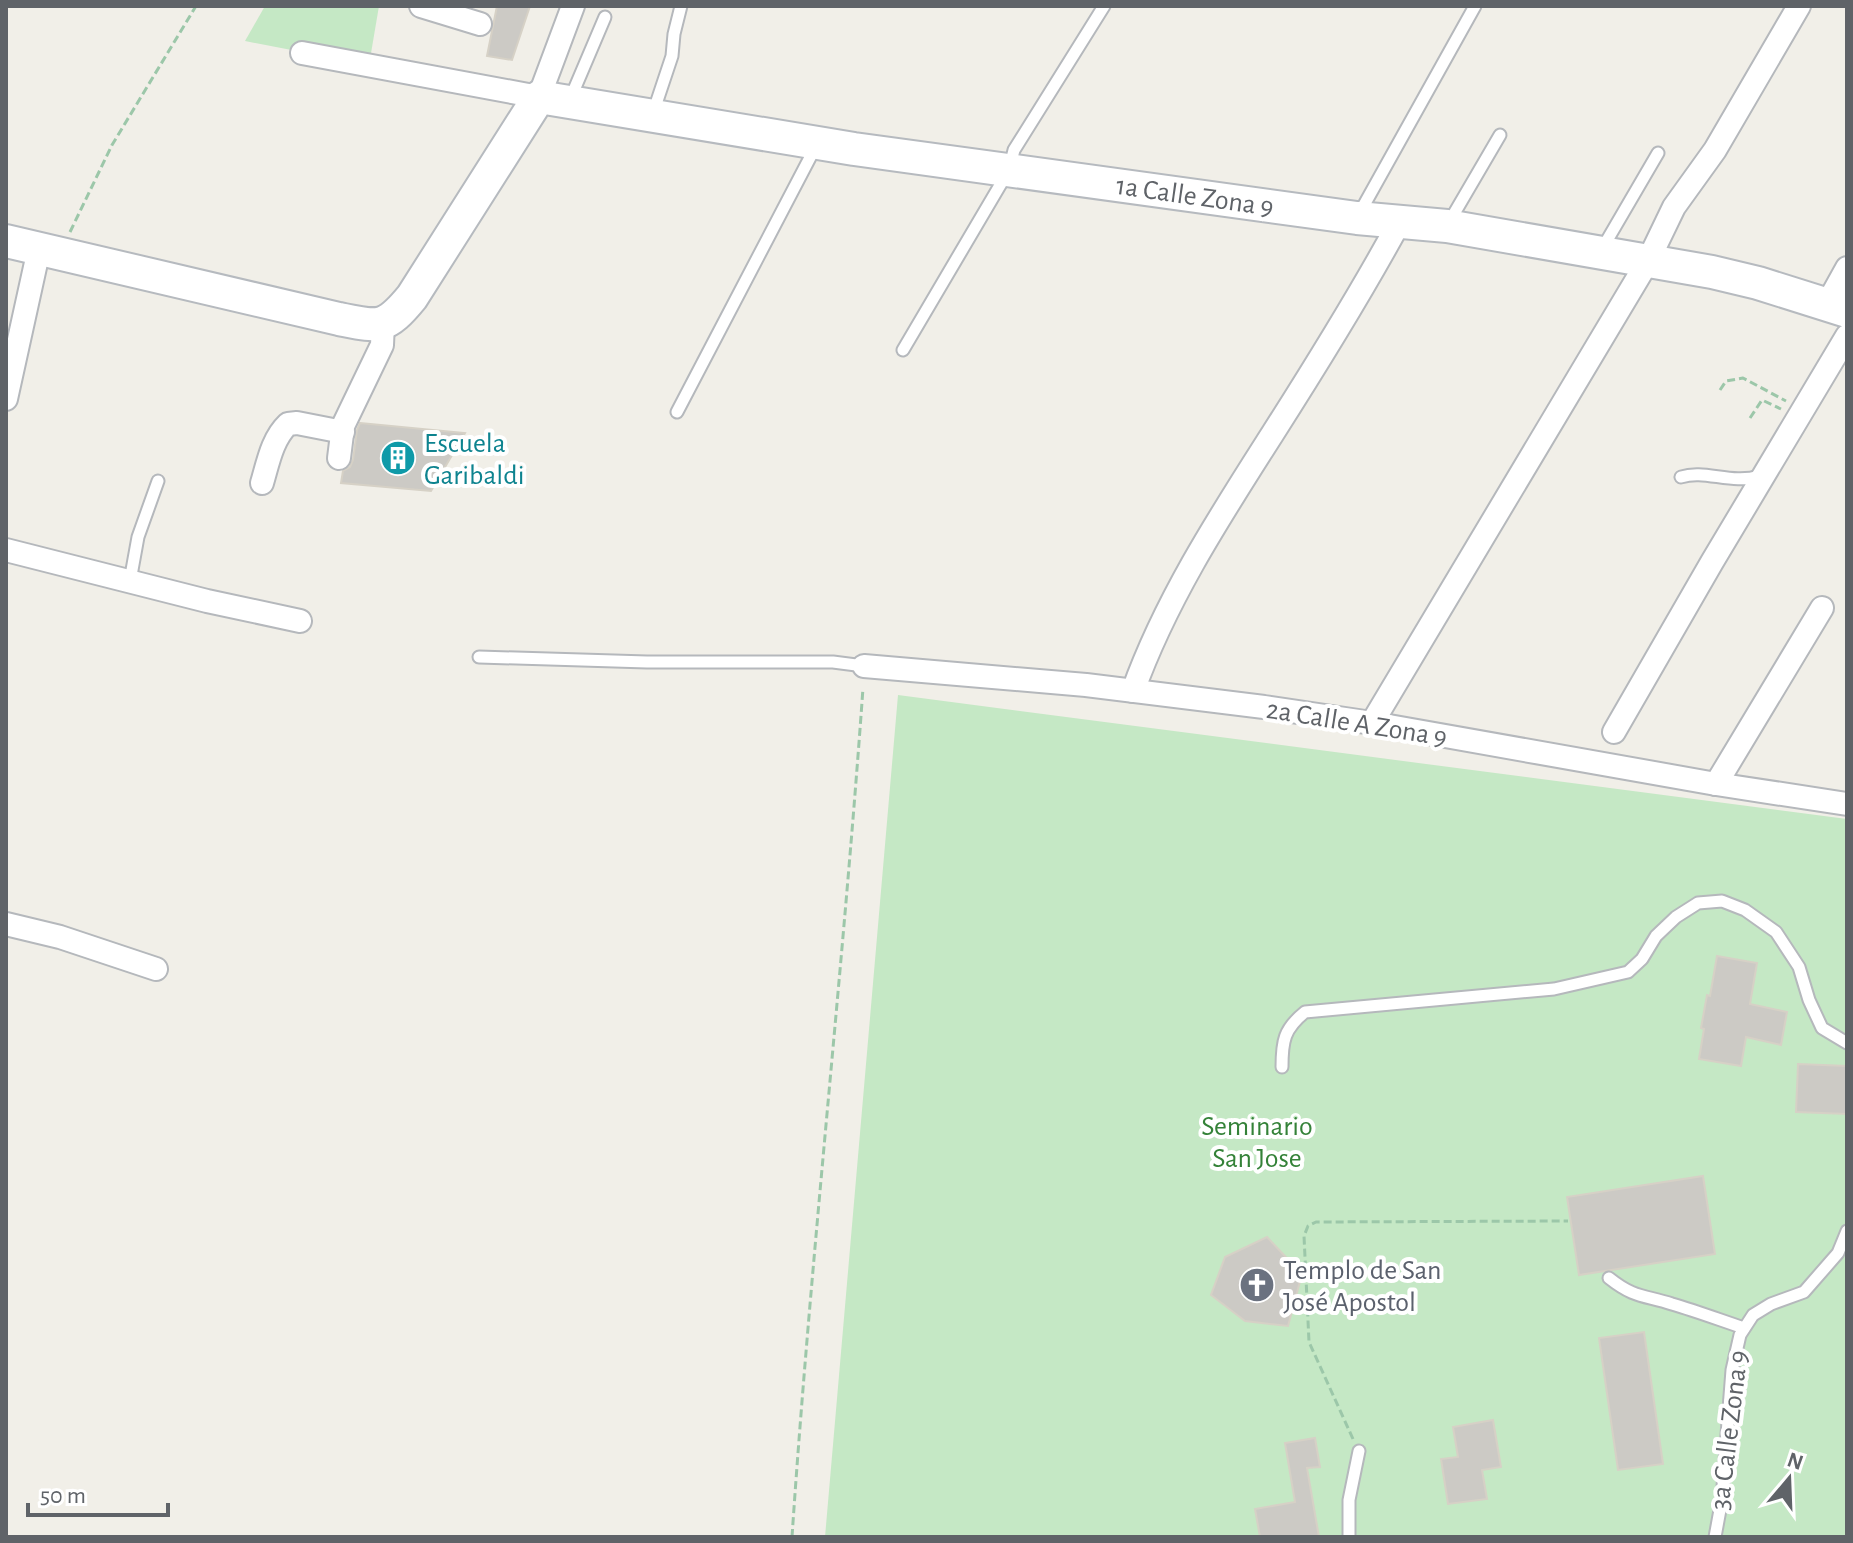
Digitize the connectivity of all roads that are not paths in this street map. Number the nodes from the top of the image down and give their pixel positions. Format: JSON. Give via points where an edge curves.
{"nodes":[{"id":1,"x":421,"y":6,"type":"edge"},
{"id":2,"x":573,"y":6,"type":"edge"},
{"id":3,"x":681,"y":6,"type":"edge"},
{"id":4,"x":1104,"y":6,"type":"edge"},
{"id":5,"x":1475,"y":6,"type":"edge"},
{"id":6,"x":1799,"y":6,"type":"edge"},
{"id":7,"x":605,"y":17,"type":"dead end"},
{"id":8,"x":480,"y":24,"type":"dead end"},
{"id":9,"x":302,"y":53,"type":"dead end"},
{"id":10,"x":554,"y":100,"type":"junction"},
{"id":11,"x":652,"y":116,"type":"junction"},
{"id":12,"x":1500,"y":135,"type":"dead end"},
{"id":13,"x":817,"y":144,"type":"junction"},
{"id":14,"x":1658,"y":153,"type":"dead end"},
{"id":15,"x":1009,"y":170,"type":"junction"},
{"id":16,"x":1357,"y":218,"type":"junction"},
{"id":17,"x":1399,"y":223,"type":"junction"},
{"id":18,"x":1447,"y":226,"type":"junction"},
{"id":19,"x":6,"y":241,"type":"edge"},
{"id":20,"x":50,"y":252,"type":"junction"},
{"id":21,"x":1600,"y":252,"type":"junction"},
{"id":22,"x":1648,"y":261,"type":"junction"},
{"id":23,"x":1847,"y":268,"type":"edge"},
{"id":24,"x":1837,"y":308,"type":"edge"},
{"id":25,"x":383,"y":323,"type":"junction"},
{"id":26,"x":1847,"y":336,"type":"edge"},
{"id":27,"x":903,"y":350,"type":"dead end"},
{"id":28,"x":6,"y":399,"type":"edge"},
{"id":29,"x":677,"y":412,"type":"dead end"},
{"id":30,"x":343,"y":432,"type":"junction"},
{"id":31,"x":339,"y":458,"type":"dead end"},
{"id":32,"x":1765,"y":475,"type":"junction"},
{"id":33,"x":1681,"y":477,"type":"dead end"},
{"id":34,"x":158,"y":481,"type":"dead end"},
{"id":35,"x":262,"y":483,"type":"dead end"},
{"id":36,"x":6,"y":550,"type":"edge"},
{"id":37,"x":130,"y":581,"type":"junction"},
{"id":38,"x":1822,"y":608,"type":"dead end"},
{"id":39,"x":300,"y":621,"type":"dead end"},
{"id":40,"x":479,"y":657,"type":"dead end"},
{"id":41,"x":864,"y":666,"type":"joint"},
{"id":42,"x":1133,"y":691,"type":"junction"},
{"id":43,"x":1372,"y":723,"type":"junction"},
{"id":44,"x":1614,"y":732,"type":"dead end"},
{"id":45,"x":1716,"y":784,"type":"junction"},
{"id":46,"x":1847,"y":804,"type":"edge"},
{"id":47,"x":6,"y":924,"type":"edge"},
{"id":48,"x":156,"y":969,"type":"dead end"},
{"id":49,"x":1847,"y":1043,"type":"edge"},
{"id":50,"x":1282,"y":1067,"type":"dead end"},
{"id":51,"x":1847,"y":1231,"type":"edge"},
{"id":52,"x":1609,"y":1278,"type":"dead end"},
{"id":53,"x":1744,"y":1328,"type":"junction"},
{"id":54,"x":1359,"y":1451,"type":"road end"},
{"id":55,"x":1349,"y":1537,"type":"edge"},
{"id":56,"x":1715,"y":1537,"type":"edge"}],
"edges":[{"from":1,"to":8,"type":"street"},
{"from":2,"to":10,"type":"street"},
{"from":3,"to":11,"type":"lane","via":[[672,56]]},
{"from":4,"to":15,"type":"lane","via":[[1014,150]]},
{"from":5,"to":16,"type":"lane"},
{"from":6,"to":22,"type":"street","via":[[1715,150],[1674,207]]},
{"from":7,"to":10,"type":"lane"},
{"from":9,"to":10,"type":"street"},
{"from":10,"to":11,"type":"street","name":"1a Calle Zona 9"},
{"from":10,"to":25,"type":"street","via":[[471,207],[412,297]]},
{"from":11,"to":13,"type":"street","name":"1a Calle Zona 9"},
{"from":12,"to":18,"type":"lane"},
{"from":13,"to":15,"type":"street","name":"1a Calle Zona 9"},
{"from":13,"to":29,"type":"lane"},
{"from":14,"to":21,"type":"lane"},
{"from":15,"to":16,"type":"street","name":"1a Calle Zona 9"},
{"from":15,"to":27,"type":"lane"},
{"from":16,"to":17,"type":"street","name":"1a Calle Zona 9"},
{"from":17,"to":18,"type":"street","name":"1a Calle Zona 9"},
{"from":17,"to":42,"type":"street","via":[[1166,613]]},
{"from":18,"to":21,"type":"street","name":"1a Calle Zona 9"},
{"from":19,"to":20,"type":"street"},
{"from":20,"to":25,"type":"street","via":[[339,319]]},
{"from":20,"to":28,"type":"street"},
{"from":21,"to":22,"type":"street","name":"1a Calle Zona 9"},
{"from":22,"to":24,"type":"street","name":"1a Calle Zona 9","via":[[1758,283]]},
{"from":22,"to":43,"type":"street"},
{"from":23,"to":24,"type":"street"},
{"from":25,"to":30,"type":"street","via":[[382,345]]},
{"from":26,"to":32,"type":"street"},
{"from":30,"to":31,"type":"street"},
{"from":30,"to":35,"type":"street","via":[[288,424]]},
{"from":32,"to":33,"type":"lane","via":[[1734,480]]},
{"from":32,"to":44,"type":"street"},
{"from":34,"to":37,"type":"lane"},
{"from":36,"to":37,"type":"street"},
{"from":37,"to":39,"type":"street"},
{"from":38,"to":45,"type":"street"},
{"from":40,"to":41,"type":"lane"},
{"from":41,"to":42,"type":"street","name":"2a Calle A Zona 9"},
{"from":42,"to":43,"type":"street","name":"2a Calle A Zona 9"},
{"from":43,"to":45,"type":"street","name":"2a Calle A Zona 9"},
{"from":45,"to":46,"type":"street","name":"2a Calle A Zona 9"},
{"from":47,"to":48,"type":"street"},
{"from":49,"to":50,"type":"lane","via":[[1822,1028],[1799,967],[1776,932],[1722,901],[1698,903],[1676,917],[1628,972],[1554,989],[1305,1012],[1282,1043]]},
{"from":51,"to":53,"type":"lane","name":"3a Calle Zona 9","via":[[1838,1253],[1804,1292],[1762,1309]]},
{"from":52,"to":53,"type":"lane","via":[[1639,1297]]},
{"from":53,"to":56,"type":"lane","name":"3a Calle Zona 9","via":[[1732,1370]]},
{"from":54,"to":55,"type":"lane","via":[[1349,1500]]}]}
